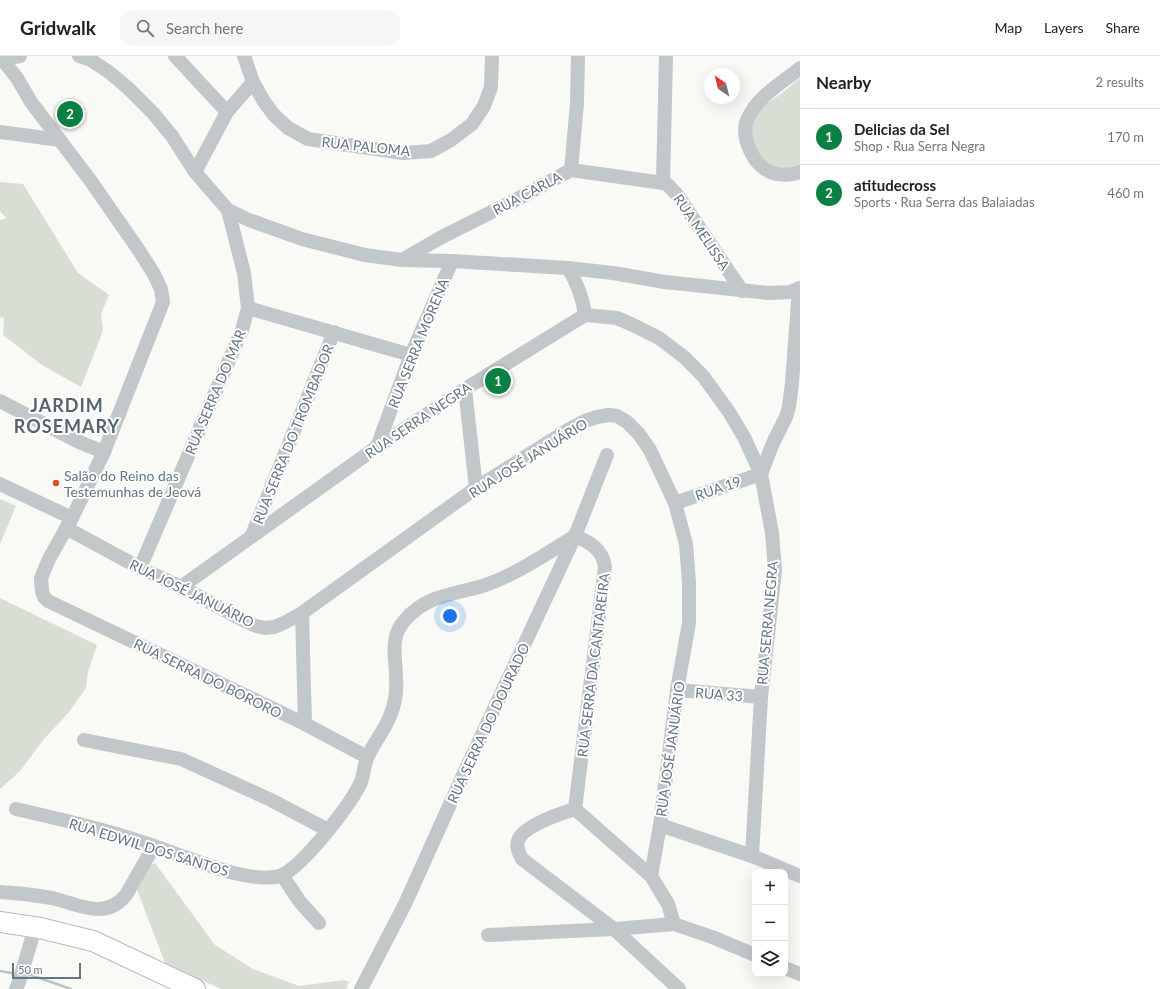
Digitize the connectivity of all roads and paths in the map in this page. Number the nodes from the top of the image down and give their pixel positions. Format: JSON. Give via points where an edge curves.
{"nodes":[{"id":1,"x":20,"y":56,"type":"edge"},
{"id":2,"x":79,"y":56,"type":"edge"},
{"id":3,"x":175,"y":56,"type":"edge"},
{"id":4,"x":244,"y":56,"type":"edge"},
{"id":5,"x":492,"y":56,"type":"edge"},
{"id":6,"x":578,"y":56,"type":"edge"},
{"id":7,"x":666,"y":56,"type":"edge"},
{"id":8,"x":1,"y":59,"type":"edge"},
{"id":9,"x":800,"y":68,"type":"edge"},
{"id":10,"x":253,"y":82,"type":"junction"},
{"id":11,"x":227,"y":112,"type":"junction"},
{"id":12,"x":0,"y":132,"type":"edge"},
{"id":13,"x":60,"y":140,"type":"junction"},
{"id":14,"x":571,"y":170,"type":"junction"},
{"id":15,"x":195,"y":172,"type":"junction"},
{"id":16,"x":800,"y":172,"type":"edge"},
{"id":17,"x":663,"y":183,"type":"junction"},
{"id":18,"x":228,"y":210,"type":"junction"},
{"id":19,"x":402,"y":260,"type":"junction"},
{"id":20,"x":452,"y":261,"type":"junction"},
{"id":21,"x":568,"y":268,"type":"junction"},
{"id":22,"x":800,"y":288,"type":"edge"},
{"id":23,"x":742,"y":291,"type":"junction"},
{"id":24,"x":248,"y":308,"type":"junction"},
{"id":25,"x":585,"y":315,"type":"junction"},
{"id":26,"x":334,"y":332,"type":"junction"},
{"id":27,"x":411,"y":355,"type":"junction"},
{"id":28,"x":465,"y":389,"type":"junction"},
{"id":29,"x":0,"y":401,"type":"edge"},
{"id":30,"x":744,"y":437,"type":"junction"},
{"id":31,"x":773,"y":443,"type":"junction"},
{"id":32,"x":377,"y":447,"type":"junction"},
{"id":33,"x":104,"y":452,"type":"junction"},
{"id":34,"x":607,"y":455,"type":"dead end"},
{"id":35,"x":761,"y":474,"type":"junction"},
{"id":36,"x":0,"y":484,"type":"edge"},
{"id":37,"x":476,"y":488,"type":"junction"},
{"id":38,"x":675,"y":503,"type":"junction"},
{"id":39,"x":69,"y":523,"type":"junction"},
{"id":40,"x":252,"y":536,"type":"junction"},
{"id":41,"x":575,"y":536,"type":"junction"},
{"id":42,"x":140,"y":568,"type":"junction"},
{"id":43,"x":181,"y":587,"type":"junction"},
{"id":44,"x":302,"y":613,"type":"junction"},
{"id":45,"x":678,"y":690,"type":"junction"},
{"id":46,"x":761,"y":697,"type":"junction"},
{"id":47,"x":305,"y":724,"type":"junction"},
{"id":48,"x":84,"y":740,"type":"dead end"},
{"id":49,"x":368,"y":757,"type":"junction"},
{"id":50,"x":16,"y":809,"type":"dead end"},
{"id":51,"x":576,"y":809,"type":"junction"},
{"id":52,"x":660,"y":825,"type":"junction"},
{"id":53,"x":328,"y":830,"type":"junction"},
{"id":54,"x":154,"y":846,"type":"junction"},
{"id":55,"x":752,"y":856,"type":"junction"},
{"id":56,"x":282,"y":875,"type":"junction"},
{"id":57,"x":651,"y":876,"type":"junction"},
{"id":58,"x":800,"y":876,"type":"edge"},
{"id":59,"x":0,"y":892,"type":"edge"},
{"id":60,"x":0,"y":922,"type":"edge"},
{"id":61,"x":319,"y":923,"type":"dead end"},
{"id":62,"x":674,"y":924,"type":"junction"},
{"id":63,"x":614,"y":929,"type":"junction"},
{"id":64,"x":0,"y":934,"type":"edge"},
{"id":65,"x":488,"y":935,"type":"dead end"},
{"id":66,"x":32,"y":938,"type":"junction"},
{"id":67,"x":752,"y":954,"type":"edge"},
{"id":68,"x":788,"y":969,"type":"edge"},
{"id":69,"x":800,"y":974,"type":"edge"},
{"id":70,"x":17,"y":985,"type":"edge"},
{"id":71,"x":172,"y":989,"type":"edge"},
{"id":72,"x":195,"y":989,"type":"edge"},
{"id":73,"x":361,"y":989,"type":"edge"},
{"id":74,"x":679,"y":989,"type":"edge"}],
"edges":[{"from":1,"to":8,"type":"street"},
{"from":2,"to":15,"type":"street","via":[[89,59],[109,72],[128,88],[167,130]]},
{"from":3,"to":11,"type":"street"},
{"from":4,"to":10,"type":"street","name":"RUA PALOMA"},
{"from":5,"to":10,"type":"street","name":"RUA PALOMA","via":[[491,87],[484,106],[472,124],[431,151],[404,153],[308,139],[288,128],[274,115]]},
{"from":6,"to":14,"type":"street"},
{"from":7,"to":17,"type":"street","name":"RUA MELISSA"},
{"from":8,"to":13,"type":"street"},
{"from":9,"to":16,"type":"street","via":[[766,94],[753,109],[746,120],[745,132],[747,146],[764,169],[777,175],[793,175]]},
{"from":10,"to":11,"type":"street"},
{"from":11,"to":15,"type":"street"},
{"from":12,"to":13,"type":"street"},
{"from":13,"to":33,"type":"street","via":[[154,274],[161,289],[163,302]]},
{"from":14,"to":17,"type":"street","name":"RUA CARLA"},
{"from":14,"to":19,"type":"street","name":"RUA CARLA"},
{"from":15,"to":18,"type":"street"},
{"from":17,"to":23,"type":"street","name":"RUA MELISSA","via":[[678,196]]},
{"from":18,"to":19,"type":"street","via":[[302,239],[365,255]]},
{"from":18,"to":24,"type":"street","name":"RUA SERRA DO MAR","via":[[244,273]]},
{"from":19,"to":20,"type":"street"},
{"from":20,"to":21,"type":"street"},
{"from":20,"to":27,"type":"street","name":"RUA SERRA MORENA"},
{"from":21,"to":23,"type":"street"},
{"from":21,"to":25,"type":"street","via":[[579,289]]},
{"from":22,"to":23,"type":"street","via":[[790,292]]},
{"from":22,"to":31,"type":"street","via":[[789,407]]},
{"from":24,"to":26,"type":"street"},
{"from":24,"to":42,"type":"street","name":"RUA SERRA DO MAR","via":[[242,330]]},
{"from":25,"to":28,"type":"street","name":"RUA SERRA NEGRA"},
{"from":25,"to":30,"type":"street","name":"RUA SERRA NEGRA","via":[[622,320],[659,338],[678,352],[704,376],[730,412]]},
{"from":26,"to":27,"type":"street"},
{"from":26,"to":40,"type":"street","name":"RUA SERRA DO TROMBADOR"},
{"from":27,"to":32,"type":"street","name":"RUA SERRA MORENA"},
{"from":28,"to":32,"type":"street","name":"RUA SERRA NEGRA"},
{"from":28,"to":37,"type":"street"},
{"from":29,"to":33,"type":"street","via":[[79,442]]},
{"from":30,"to":31,"type":"street","via":[[758,442]]},
{"from":30,"to":35,"type":"street","name":"RUA SERRA NEGRA"},
{"from":31,"to":35,"type":"street"},
{"from":32,"to":40,"type":"street","name":"RUA SERRA NEGRA"},
{"from":33,"to":39,"type":"street"},
{"from":34,"to":41,"type":"street","name":"RUA SERRA DO DOURADO"},
{"from":35,"to":38,"type":"street","name":"RUA 19"},
{"from":35,"to":46,"type":"street","name":"RUA SERRA NEGRA","via":[[772,532],[775,571]]},
{"from":36,"to":39,"type":"street","name":"RUA JOSÉ JANUÁRIO"},
{"from":37,"to":38,"type":"street","name":"RUA JOSÉ JANUÁRIO","via":[[585,421],[609,415],[617,416],[639,434],[657,464]]},
{"from":37,"to":44,"type":"street","name":"RUA JOSÉ JANUÁRIO"},
{"from":38,"to":45,"type":"street","name":"RUA JOSÉ JANUÁRIO","via":[[686,544],[689,582],[689,623]]},
{"from":39,"to":42,"type":"street","name":"RUA JOSÉ JANUÁRIO"},
{"from":39,"to":47,"type":"street","name":"RUA SERRA DO BORORO","via":[[41,578],[44,597],[48,601]]},
{"from":40,"to":43,"type":"street","name":"RUA SERRA NEGRA"},
{"from":41,"to":49,"type":"street","via":[[510,575],[431,600],[406,618],[400,625],[394,643],[396,695],[391,715]]},
{"from":41,"to":51,"type":"street","name":"RUA SERRA DA CANTAREIRA","via":[[596,548],[605,567]]},
{"from":41,"to":73,"type":"street","name":"RUA SERRA DO DOURADO","via":[[405,904]]},
{"from":42,"to":43,"type":"street","name":"RUA JOSÉ JANUÁRIO"},
{"from":43,"to":44,"type":"street","name":"RUA JOSÉ JANUÁRIO","via":[[244,621],[265,628],[284,623]]},
{"from":44,"to":47,"type":"street"},
{"from":45,"to":46,"type":"street","name":"RUA 33"},
{"from":45,"to":52,"type":"street","name":"RUA JOSÉ JANUÁRIO"},
{"from":46,"to":55,"type":"street","name":"RUA SERRA NEGRA"},
{"from":47,"to":49,"type":"street","name":"RUA SERRA DO BORORO"},
{"from":48,"to":53,"type":"street","via":[[181,759],[271,800]]},
{"from":49,"to":53,"type":"street","via":[[361,782]]},
{"from":50,"to":54,"type":"street","name":"RUA EDWIL DOS SANTOS","via":[[90,826]]},
{"from":51,"to":57,"type":"street"},
{"from":51,"to":63,"type":"street","via":[[525,831],[518,841],[519,854],[527,863]]},
{"from":52,"to":55,"type":"street"},
{"from":52,"to":57,"type":"street","name":"RUA JOSÉ JANUÁRIO"},
{"from":53,"to":56,"type":"street","via":[[301,861]]},
{"from":54,"to":56,"type":"street","name":"RUA EDWIL DOS SANTOS","via":[[228,871],[262,877]]},
{"from":54,"to":59,"type":"street","via":[[126,895],[113,906],[87,909],[56,899]]},
{"from":55,"to":58,"type":"street"},
{"from":56,"to":61,"type":"street","via":[[300,902]]},
{"from":57,"to":62,"type":"street","via":[[668,904]]},
{"from":60,"to":72,"type":"highway","via":[[40,928],[93,941]]},
{"from":62,"to":63,"type":"street"},
{"from":62,"to":67,"type":"street"},
{"from":63,"to":65,"type":"street"},
{"from":63,"to":74,"type":"street"},
{"from":64,"to":66,"type":"highway"},
{"from":66,"to":70,"type":"street"},
{"from":66,"to":71,"type":"highway","via":[[85,950]]},
{"from":68,"to":69,"type":"street"}]}
